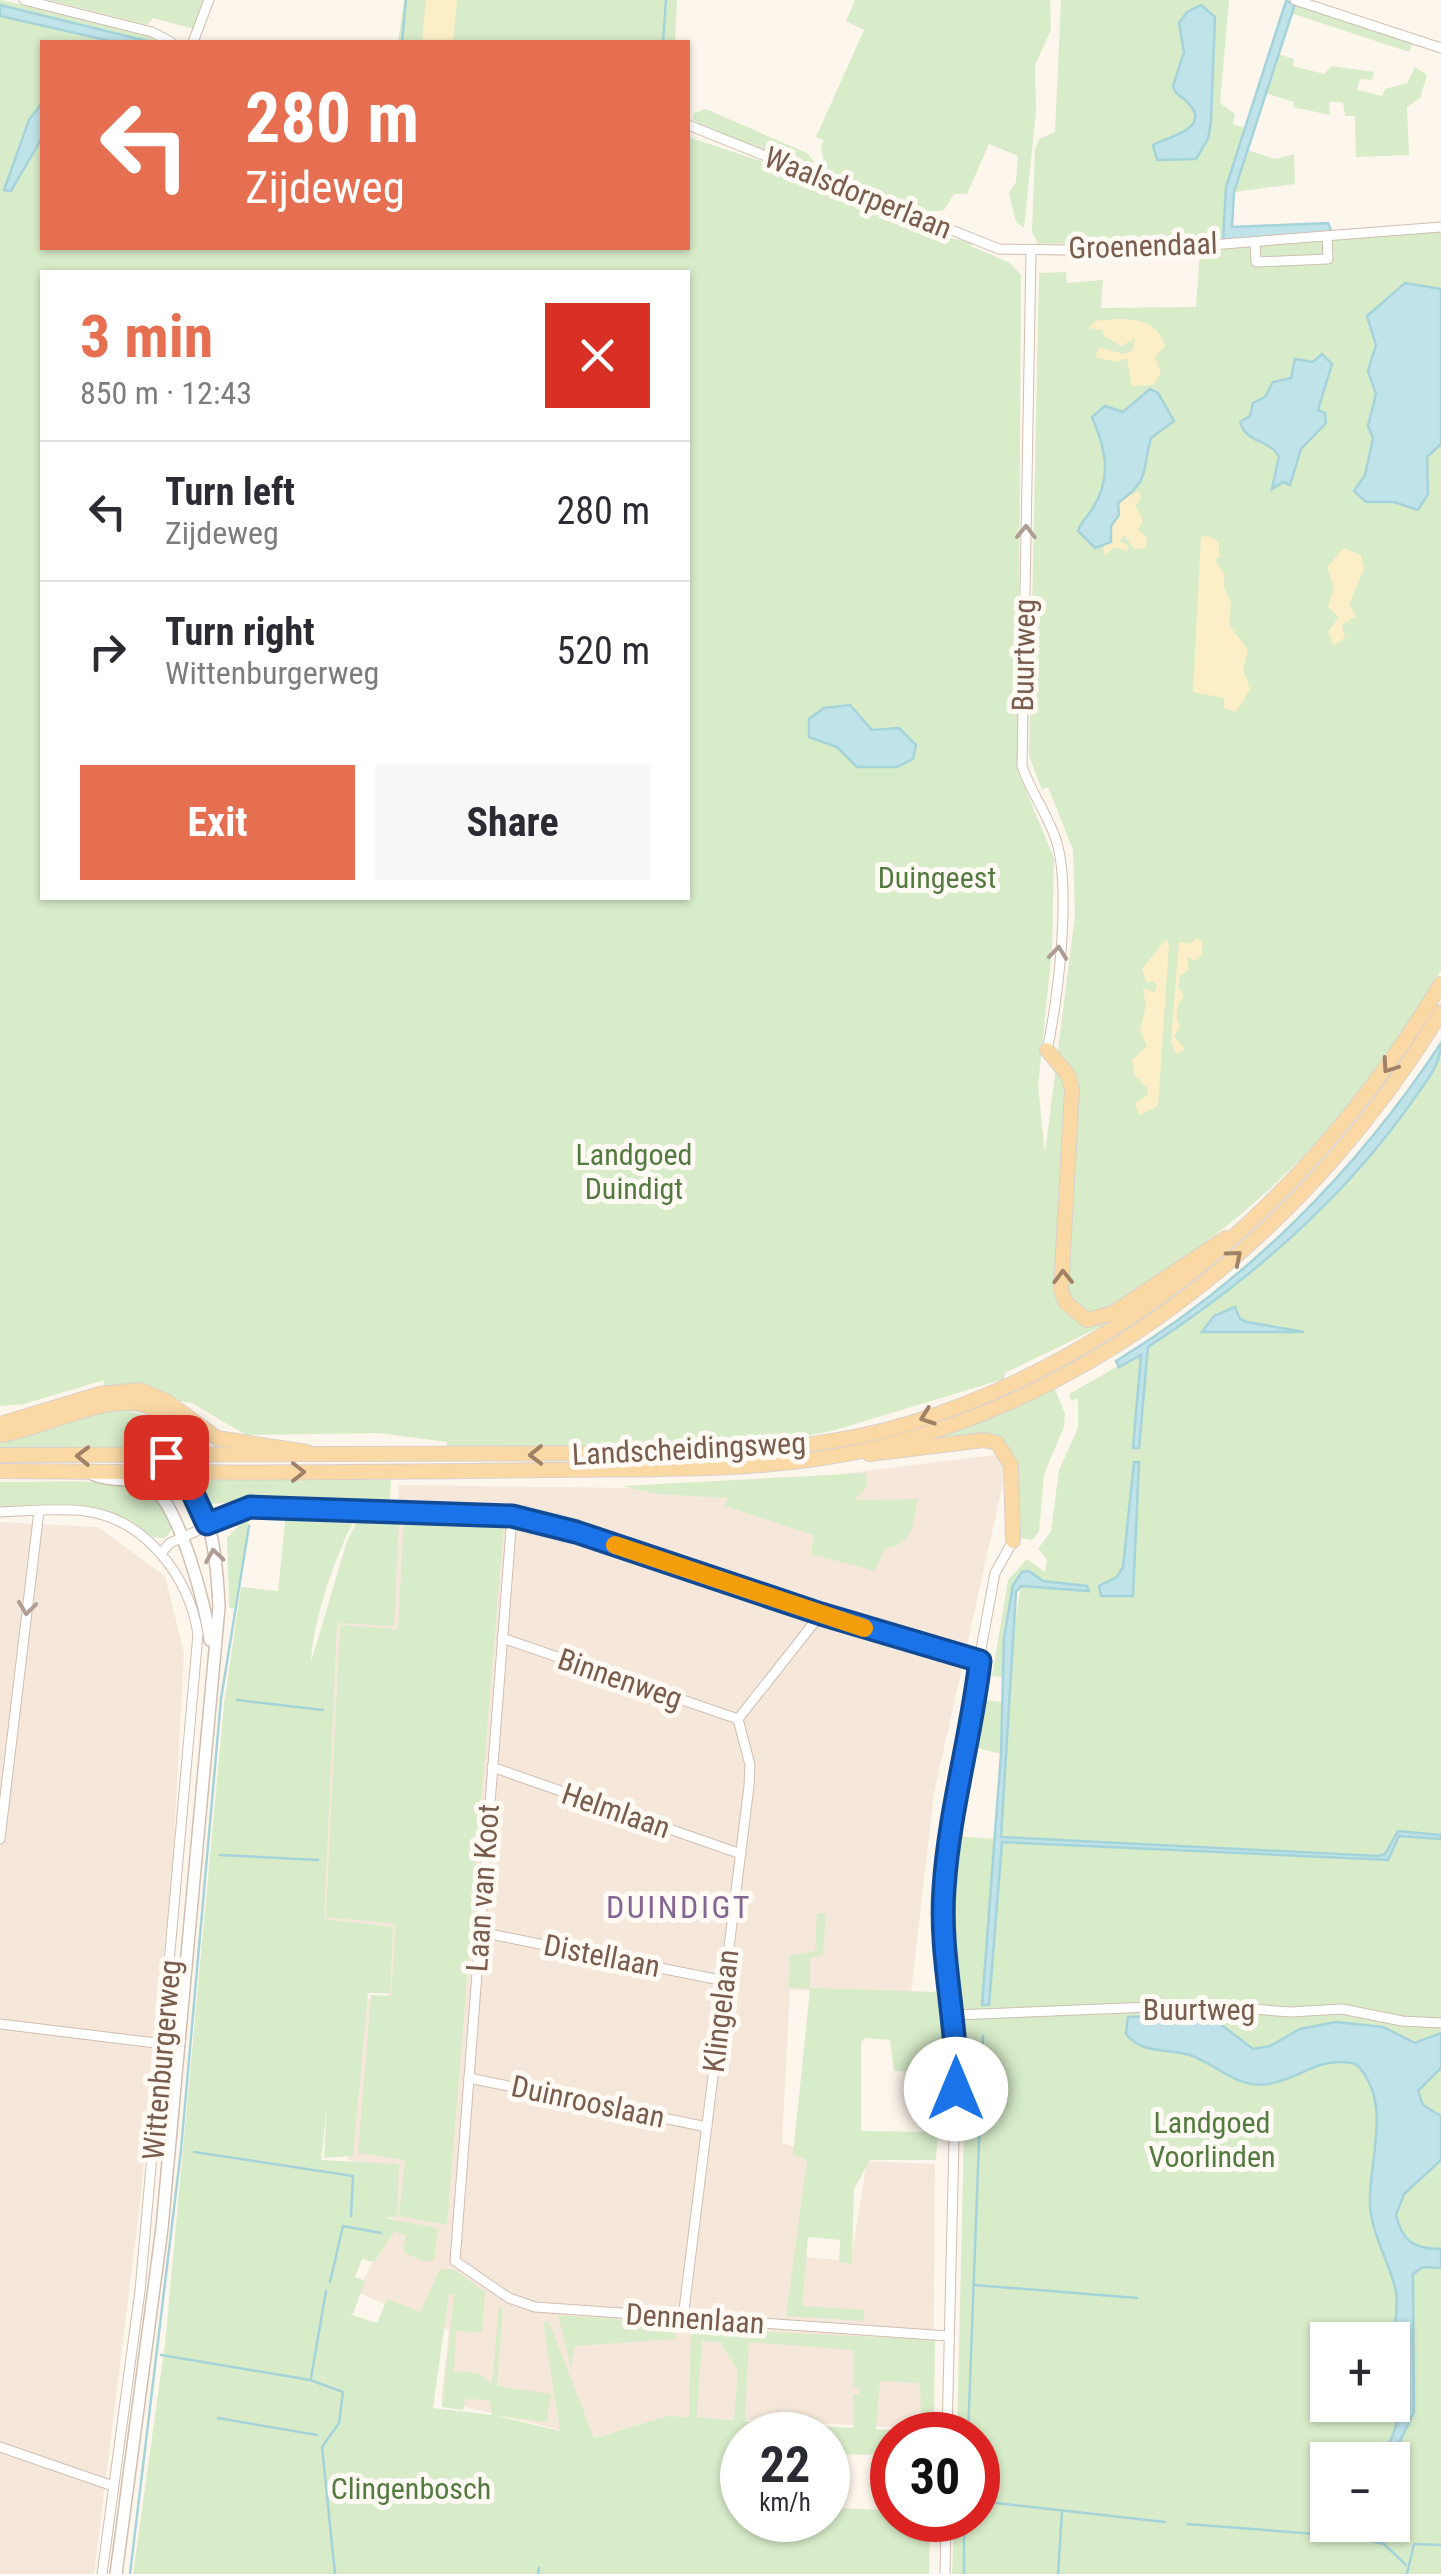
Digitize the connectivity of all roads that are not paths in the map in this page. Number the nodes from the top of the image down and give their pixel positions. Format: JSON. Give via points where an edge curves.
{"nodes":[{"id":1,"x":24,"y":0,"type":"edge"},
{"id":2,"x":209,"y":0,"type":"edge"},
{"id":3,"x":1295,"y":0,"type":"edge"},
{"id":4,"x":166,"y":40,"type":"edge"},
{"id":5,"x":195,"y":40,"type":"edge"},
{"id":6,"x":1441,"y":48,"type":"edge"},
{"id":7,"x":690,"y":126,"type":"edge"},
{"id":8,"x":1441,"y":227,"type":"edge"},
{"id":9,"x":1327,"y":236,"type":"junction"},
{"id":10,"x":1256,"y":243,"type":"junction"},
{"id":11,"x":1031,"y":251,"type":"junction"},
{"id":12,"x":1441,"y":984,"type":"edge"},
{"id":13,"x":1441,"y":1012,"type":"edge"},
{"id":14,"x":1047,"y":1050,"type":"joint"},
{"id":15,"x":1244,"y":1229,"type":"junction"},
{"id":16,"x":0,"y":1424,"type":"edge"},
{"id":17,"x":0,"y":1435,"type":"edge"},
{"id":18,"x":844,"y":1454,"type":"junction"},
{"id":19,"x":0,"y":1455,"type":"edge"},
{"id":20,"x":332,"y":1458,"type":"junction"},
{"id":21,"x":186,"y":1465,"type":"junction"},
{"id":22,"x":391,"y":1465,"type":"junction"},
{"id":23,"x":0,"y":1470,"type":"edge"},
{"id":24,"x":86,"y":1472,"type":"junction"},
{"id":25,"x":39,"y":1511,"type":"junction"},
{"id":26,"x":0,"y":1512,"type":"edge"},
{"id":27,"x":512,"y":1516,"type":"junction"},
{"id":28,"x":207,"y":1524,"type":"junction"},
{"id":29,"x":180,"y":1538,"type":"junction"},
{"id":30,"x":1013,"y":1541,"type":"joint"},
{"id":31,"x":162,"y":1553,"type":"junction"},
{"id":32,"x":821,"y":1614,"type":"junction"},
{"id":33,"x":502,"y":1638,"type":"junction"},
{"id":34,"x":212,"y":1660,"type":"junction"},
{"id":35,"x":980,"y":1661,"type":"junction"},
{"id":36,"x":738,"y":1719,"type":"junction"},
{"id":37,"x":492,"y":1767,"type":"junction"},
{"id":38,"x":0,"y":1839,"type":"edge"},
{"id":39,"x":740,"y":1854,"type":"junction"},
{"id":40,"x":480,"y":1932,"type":"junction"},
{"id":41,"x":725,"y":1981,"type":"junction"},
{"id":42,"x":955,"y":2015,"type":"junction"},
{"id":43,"x":1441,"y":2023,"type":"edge"},
{"id":44,"x":0,"y":2024,"type":"edge"},
{"id":45,"x":164,"y":2044,"type":"junction"},
{"id":46,"x":469,"y":2078,"type":"junction"},
{"id":47,"x":707,"y":2127,"type":"junction"},
{"id":48,"x":456,"y":2261,"type":"joint"},
{"id":49,"x":683,"y":2318,"type":"junction"},
{"id":50,"x":948,"y":2336,"type":"junction"},
{"id":51,"x":947,"y":2412,"type":"edge"},
{"id":52,"x":0,"y":2446,"type":"edge"},
{"id":53,"x":113,"y":2486,"type":"junction"},
{"id":54,"x":946,"y":2542,"type":"edge"},
{"id":55,"x":102,"y":2574,"type":"edge"},
{"id":56,"x":116,"y":2574,"type":"edge"},
{"id":57,"x":945,"y":2574,"type":"edge"}],
"edges":[{"from":1,"to":4,"type":"street"},
{"from":2,"to":5,"type":"street"},
{"from":3,"to":6,"type":"street"},
{"from":7,"to":11,"type":"street","name":"Waalsdorperlaan","via":[[999,249]]},
{"from":8,"to":9,"type":"street","name":"Groenendaal"},
{"from":9,"to":10,"type":"street","name":"Groenendaal"},
{"from":9,"to":10,"type":"street","name":"Groenendaal","via":[[1328,259],[1256,262]]},
{"from":10,"to":11,"type":"street","name":"Groenendaal"},
{"from":14,"to":11,"type":"street","name":"Buurtweg","one_way":true,"via":[[1062,865],[1022,766]]},
{"from":12,"to":15,"type":"main road","name":"Landscheidingsweg","one_way":true,"via":[[1369,1095]]},
{"from":18,"to":13,"type":"main road","name":"Landscheidingsweg","one_way":true,"via":[[912,1438],[1021,1394],[1158,1316],[1308,1188],[1380,1105]]},
{"from":15,"to":14,"type":"main road","one_way":true,"via":[[1113,1313],[1087,1320],[1076,1314],[1062,1290],[1072,1089]]},
{"from":15,"to":22,"type":"main road","name":"Landscheidingsweg","one_way":true,"via":[[1153,1302],[1090,1342],[910,1423],[750,1451]]},
{"from":16,"to":20,"type":"main road","via":[[100,1394],[140,1390],[217,1438]]},
{"from":17,"to":21,"type":"main road","via":[[131,1402],[164,1417]]},
{"from":18,"to":22,"type":"main road","name":"Landscheidingsweg","via":[[750,1466]]},
{"from":18,"to":30,"type":"main road","via":[[996,1443],[1011,1465]]},
{"from":21,"to":19,"type":"main road","name":"Landscheidingsweg","one_way":true,"via":[[166,1457]]},
{"from":20,"to":21,"type":"main road","name":"Landscheidingsweg"},
{"from":20,"to":22,"type":"main road","name":"Landscheidingsweg"},
{"from":21,"to":22,"type":"main road","name":"Landscheidingsweg","one_way":true,"via":[[204,1472]]},
{"from":21,"to":24,"type":"main road","name":"Landscheidingsweg"},
{"from":21,"to":28,"type":"street","name":"Wittenburgerweg"},
{"from":23,"to":24,"type":"main road","name":"Landscheidingsweg"},
{"from":24,"to":29,"type":"street","name":"Wittenburgerweg","via":[[155,1489],[168,1503]]},
{"from":25,"to":26,"type":"street"},
{"from":25,"to":31,"type":"street","via":[[105,1516]]},
{"from":25,"to":38,"type":"street","one_way":true},
{"from":27,"to":28,"type":"street","via":[[250,1507]]},
{"from":27,"to":32,"type":"street"},
{"from":27,"to":33,"type":"street","name":"Laan van Koot"},
{"from":28,"to":29,"type":"street"},
{"from":34,"to":28,"type":"street","name":"Wittenburgerweg","one_way":true,"via":[[219,1607]]},
{"from":29,"to":31,"type":"street"},
{"from":29,"to":34,"type":"street","name":"Wittenburgerweg","via":[[208,1621]]},
{"from":30,"to":35,"type":"street","via":[[994,1572]]},
{"from":31,"to":45,"type":"street","name":"Wittenburgerweg","via":[[194,1610],[198,1651]]},
{"from":32,"to":35,"type":"street"},
{"from":32,"to":36,"type":"street"},
{"from":33,"to":36,"type":"street","name":"Binnenweg"},
{"from":33,"to":37,"type":"street","name":"Laan van Koot"},
{"from":34,"to":56,"type":"street","name":"Wittenburgerweg","via":[[162,2228]]},
{"from":35,"to":42,"type":"street","via":[[952,1806],[944,1890],[942,1934]]},
{"from":36,"to":39,"type":"street","name":"Klingelaan","via":[[750,1765]]},
{"from":37,"to":39,"type":"street","name":"Helmlaan"},
{"from":37,"to":40,"type":"street","name":"Laan van Koot"},
{"from":39,"to":41,"type":"street","name":"Klingelaan"},
{"from":40,"to":41,"type":"street","name":"Distellaan"},
{"from":40,"to":46,"type":"street","name":"Laan van Koot"},
{"from":41,"to":47,"type":"street","name":"Klingelaan"},
{"from":42,"to":43,"type":"street","name":"Buurtweg","via":[[1199,2005],[1342,2009]]},
{"from":42,"to":50,"type":"street"},
{"from":44,"to":45,"type":"street"},
{"from":45,"to":53,"type":"street","name":"Wittenburgerweg"},
{"from":46,"to":47,"type":"street","name":"Duinrooslaan"},
{"from":46,"to":48,"type":"street","name":"Laan van Koot"},
{"from":47,"to":49,"type":"street","name":"Klingelaan"},
{"from":48,"to":49,"type":"street","name":"Dennenlaan","via":[[535,2308]]},
{"from":49,"to":50,"type":"street","name":"Dennenlaan"},
{"from":50,"to":51,"type":"street"},
{"from":52,"to":53,"type":"street"},
{"from":53,"to":55,"type":"street","name":"Wittenburgerweg"},
{"from":54,"to":57,"type":"street"}]}
